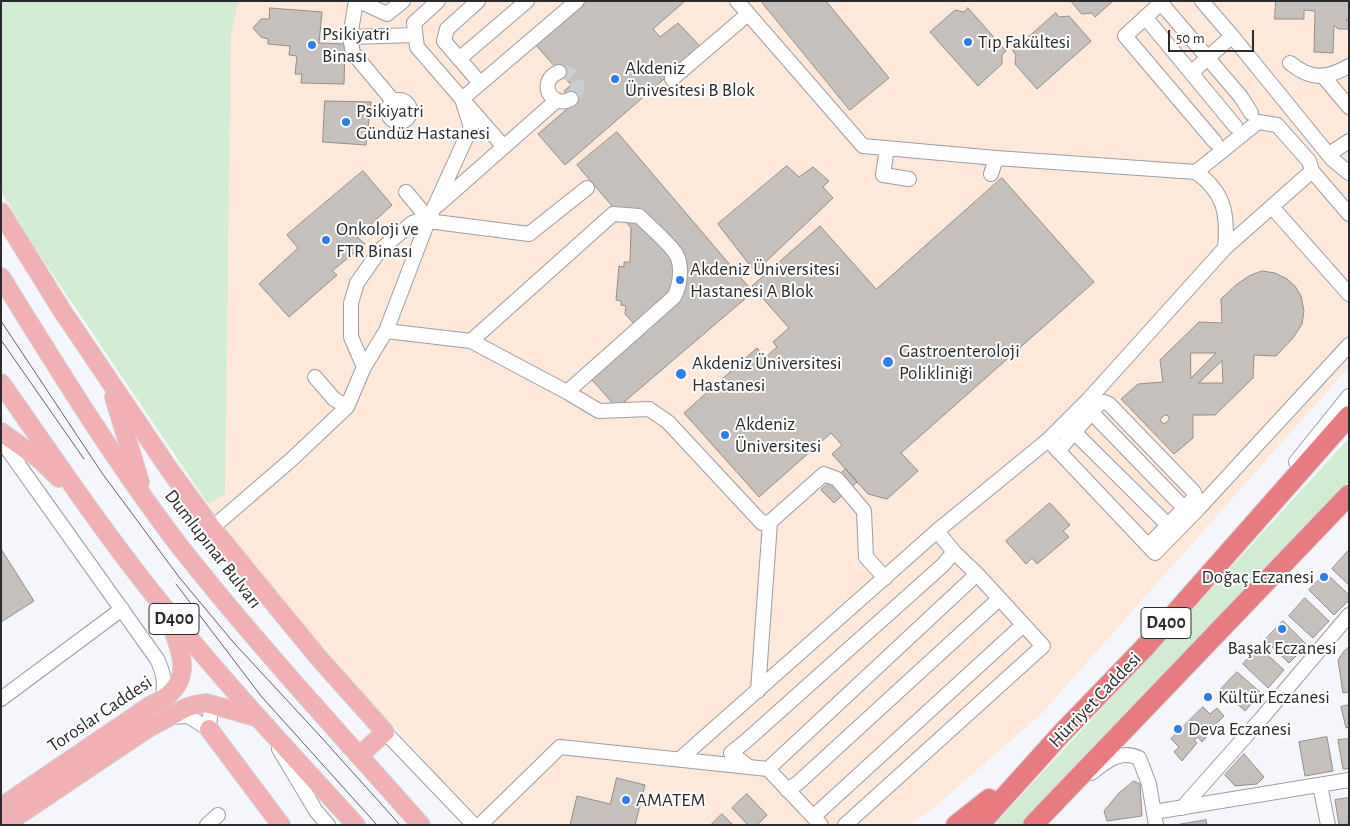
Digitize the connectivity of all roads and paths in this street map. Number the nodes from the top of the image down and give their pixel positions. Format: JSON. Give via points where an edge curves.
{"nodes":[{"id":1,"x":358,"y":1,"type":"edge"},
{"id":2,"x":403,"y":1,"type":"edge"},
{"id":3,"x":438,"y":1,"type":"edge"},
{"id":4,"x":478,"y":1,"type":"edge"},
{"id":5,"x":527,"y":1,"type":"edge"},
{"id":6,"x":577,"y":1,"type":"edge"},
{"id":7,"x":737,"y":1,"type":"edge"},
{"id":8,"x":1202,"y":1,"type":"edge"},
{"id":9,"x":1162,"y":2,"type":"edge"},
{"id":10,"x":748,"y":14,"type":"junction"},
{"id":11,"x":1145,"y":17,"type":"junction"},
{"id":12,"x":415,"y":35,"type":"junction"},
{"id":13,"x":1232,"y":36,"type":"junction"},
{"id":14,"x":350,"y":37,"type":"junction"},
{"id":15,"x":1208,"y":58,"type":"junction"},
{"id":16,"x":459,"y":59,"type":"junction"},
{"id":17,"x":1290,"y":63,"type":"dead end"},
{"id":18,"x":1349,"y":66,"type":"edge"},
{"id":19,"x":559,"y":72,"type":"dead end"},
{"id":20,"x":1191,"y":73,"type":"junction"},
{"id":21,"x":1323,"y":76,"type":"junction"},
{"id":22,"x":672,"y":79,"type":"dead end"},
{"id":23,"x":480,"y":83,"type":"junction"},
{"id":24,"x":548,"y":83,"type":"junction"},
{"id":25,"x":462,"y":99,"type":"junction"},
{"id":26,"x":571,"y":99,"type":"dead end"},
{"id":27,"x":556,"y":100,"type":"junction"},
{"id":28,"x":394,"y":102,"type":"dead end"},
{"id":29,"x":1349,"y":107,"type":"edge"},
{"id":30,"x":1251,"y":113,"type":"dead end"},
{"id":31,"x":528,"y":125,"type":"junction"},
{"id":32,"x":1235,"y":126,"type":"dead end"},
{"id":33,"x":1349,"y":140,"type":"edge"},
{"id":34,"x":1215,"y":142,"type":"dead end"},
{"id":35,"x":504,"y":147,"type":"junction"},
{"id":36,"x":887,"y":148,"type":"junction"},
{"id":37,"x":1329,"y":155,"type":"junction"},
{"id":38,"x":996,"y":158,"type":"junction"},
{"id":39,"x":1312,"y":168,"type":"junction"},
{"id":40,"x":1196,"y":172,"type":"junction"},
{"id":41,"x":1349,"y":173,"type":"edge"},
{"id":42,"x":990,"y":174,"type":"dead end"},
{"id":43,"x":909,"y":179,"type":"dead end"},
{"id":44,"x":587,"y":188,"type":"dead end"},
{"id":45,"x":406,"y":192,"type":"dead end"},
{"id":46,"x":1272,"y":207,"type":"junction"},
{"id":47,"x":1,"y":212,"type":"edge"},
{"id":48,"x":1349,"y":214,"type":"edge"},
{"id":49,"x":430,"y":216,"type":"junction"},
{"id":50,"x":1225,"y":248,"type":"junction"},
{"id":51,"x":1,"y":277,"type":"edge"},
{"id":52,"x":1349,"y":294,"type":"edge"},
{"id":53,"x":386,"y":331,"type":"junction"},
{"id":54,"x":471,"y":341,"type":"junction"},
{"id":55,"x":1349,"y":345,"type":"edge"},
{"id":56,"x":364,"y":367,"type":"junction"},
{"id":57,"x":108,"y":377,"type":"junction"},
{"id":58,"x":315,"y":377,"type":"dead end"},
{"id":59,"x":1,"y":383,"type":"edge"},
{"id":60,"x":567,"y":392,"type":"junction"},
{"id":61,"x":1349,"y":396,"type":"edge"},
{"id":62,"x":347,"y":407,"type":"junction"},
{"id":63,"x":1349,"y":416,"type":"edge"},
{"id":64,"x":1349,"y":431,"type":"edge"},
{"id":65,"x":1,"y":432,"type":"edge"},
{"id":66,"x":1074,"y":432,"type":"junction"},
{"id":67,"x":1,"y":440,"type":"edge"},
{"id":68,"x":1048,"y":440,"type":"junction"},
{"id":69,"x":1058,"y":451,"type":"junction"},
{"id":70,"x":1349,"y":486,"type":"edge"},
{"id":71,"x":1349,"y":495,"type":"edge"},
{"id":72,"x":144,"y":497,"type":"junction"},
{"id":73,"x":84,"y":502,"type":"junction"},
{"id":74,"x":770,"y":522,"type":"junction"},
{"id":75,"x":1168,"y":525,"type":"junction"},
{"id":76,"x":212,"y":528,"type":"junction"},
{"id":77,"x":937,"y":531,"type":"junction"},
{"id":78,"x":1151,"y":550,"type":"junction"},
{"id":79,"x":954,"y":552,"type":"junction"},
{"id":80,"x":1228,"y":552,"type":"junction"},
{"id":81,"x":978,"y":574,"type":"junction"},
{"id":82,"x":885,"y":578,"type":"junction"},
{"id":83,"x":999,"y":599,"type":"junction"},
{"id":84,"x":163,"y":606,"type":"junction"},
{"id":85,"x":122,"y":609,"type":"junction"},
{"id":86,"x":1349,"y":615,"type":"edge"},
{"id":87,"x":1023,"y":625,"type":"junction"},
{"id":88,"x":1146,"y":646,"type":"junction"},
{"id":89,"x":1193,"y":656,"type":"junction"},
{"id":90,"x":758,"y":691,"type":"junction"},
{"id":91,"x":1,"y":699,"type":"edge"},
{"id":92,"x":163,"y":699,"type":"junction"},
{"id":93,"x":211,"y":705,"type":"junction"},
{"id":94,"x":168,"y":717,"type":"junction"},
{"id":95,"x":256,"y":717,"type":"junction"},
{"id":96,"x":209,"y":729,"type":"junction"},
{"id":97,"x":269,"y":731,"type":"junction"},
{"id":98,"x":385,"y":732,"type":"junction"},
{"id":99,"x":1061,"y":734,"type":"junction"},
{"id":100,"x":360,"y":756,"type":"junction"},
{"id":101,"x":680,"y":759,"type":"junction"},
{"id":102,"x":749,"y":767,"type":"junction"},
{"id":103,"x":768,"y":769,"type":"junction"},
{"id":104,"x":1209,"y":778,"type":"junction"},
{"id":105,"x":1349,"y":780,"type":"edge"},
{"id":106,"x":1320,"y":785,"type":"junction"},
{"id":107,"x":787,"y":790,"type":"junction"},
{"id":108,"x":1066,"y":791,"type":"junction"},
{"id":109,"x":1226,"y":800,"type":"junction"},
{"id":110,"x":1,"y":807,"type":"edge"},
{"id":111,"x":1182,"y":808,"type":"junction"},
{"id":112,"x":218,"y":815,"type":"dead end"},
{"id":113,"x":1155,"y":819,"type":"edge"},
{"id":114,"x":817,"y":821,"type":"edge"},
{"id":115,"x":4,"y":825,"type":"edge"},
{"id":116,"x":207,"y":825,"type":"edge"},
{"id":117,"x":281,"y":825,"type":"edge"},
{"id":118,"x":328,"y":825,"type":"edge"},
{"id":119,"x":356,"y":825,"type":"edge"},
{"id":120,"x":421,"y":825,"type":"edge"},
{"id":121,"x":474,"y":825,"type":"edge"},
{"id":122,"x":480,"y":825,"type":"edge"},
{"id":123,"x":845,"y":825,"type":"edge"},
{"id":124,"x":956,"y":825,"type":"edge"},
{"id":125,"x":979,"y":825,"type":"edge"},
{"id":126,"x":1033,"y":825,"type":"edge"},
{"id":127,"x":1044,"y":825,"type":"edge"},
{"id":128,"x":1328,"y":825,"type":"edge"}],
"edges":[{"from":1,"to":2,"type":"street","via":[[386,14]]},
{"from":1,"to":14,"type":"street"},
{"from":3,"to":12,"type":"street","via":[[414,23]]},
{"from":4,"to":16,"type":"street","via":[[446,29],[444,41]]},
{"from":5,"to":16,"type":"street"},
{"from":6,"to":23,"type":"street"},
{"from":7,"to":10,"type":"street"},
{"from":8,"to":13,"type":"street"},
{"from":9,"to":11,"type":"street"},
{"from":9,"to":15,"type":"street"},
{"from":10,"to":22,"type":"street"},
{"from":10,"to":36,"type":"street","via":[[863,146]]},
{"from":11,"to":20,"type":"street"},
{"from":11,"to":34,"type":"street","via":[[1125,36]]},
{"from":12,"to":14,"type":"street"},
{"from":12,"to":25,"type":"street","via":[[416,47]]},
{"from":13,"to":15,"type":"street"},
{"from":13,"to":37,"type":"street"},
{"from":14,"to":28,"type":"street","via":[[353,53]]},
{"from":15,"to":20,"type":"street"},
{"from":15,"to":30,"type":"street"},
{"from":16,"to":23,"type":"street"},
{"from":17,"to":21,"type":"street","via":[[1307,74]]},
{"from":18,"to":21,"type":"street"},
{"from":19,"to":24,"type":"street"},
{"from":20,"to":32,"type":"street"},
{"from":21,"to":29,"type":"street"},
{"from":23,"to":25,"type":"street"},
{"from":24,"to":27,"type":"street","via":[[549,93]]},
{"from":24,"to":31,"type":"street"},
{"from":25,"to":35,"type":"street"},
{"from":25,"to":49,"type":"street","via":[[471,127]]},
{"from":26,"to":27,"type":"street","via":[[565,102]]},
{"from":27,"to":31,"type":"street"},
{"from":31,"to":35,"type":"street"},
{"from":33,"to":37,"type":"street"},
{"from":35,"to":49,"type":"street"},
{"from":36,"to":38,"type":"street"},
{"from":36,"to":43,"type":"street","via":[[883,175]]},
{"from":37,"to":39,"type":"street","via":[[1322,150],[1313,153]]},
{"from":37,"to":39,"type":"street","via":[[1333,164],[1330,170],[1321,174]]},
{"from":37,"to":41,"type":"street"},
{"from":38,"to":40,"type":"street"},
{"from":38,"to":42,"type":"street"},
{"from":39,"to":40,"type":"street","via":[[1277,125],[1258,122]]},
{"from":39,"to":46,"type":"street"},
{"from":39,"to":48,"type":"street"},
{"from":40,"to":50,"type":"street","via":[[1206,178],[1225,208]]},
{"from":44,"to":49,"type":"street","via":[[529,234]]},
{"from":45,"to":49,"type":"street"},
{"from":46,"to":50,"type":"street"},
{"from":46,"to":52,"type":"street"},
{"from":47,"to":57,"type":"main road"},
{"from":49,"to":53,"type":"street"},
{"from":49,"to":56,"type":"street","via":[[412,223],[380,250],[357,283],[351,304],[351,337]]},
{"from":50,"to":68,"type":"street"},
{"from":51,"to":72,"type":"main road","name":"Dumlupınar Bulvarı"},
{"from":53,"to":54,"type":"street"},
{"from":53,"to":56,"type":"street"},
{"from":54,"to":60,"type":"street"},
{"from":54,"to":60,"type":"street","via":[[613,214],[639,216],[676,254],[680,265],[678,290]]},
{"from":55,"to":78,"type":"street","via":[[1198,509]]},
{"from":56,"to":62,"type":"street"},
{"from":57,"to":72,"type":"main road"},
{"from":57,"to":76,"type":"main road"},
{"from":58,"to":62,"type":"street","via":[[334,399]]},
{"from":59,"to":73,"type":"main road","number":"D400"},
{"from":60,"to":74,"type":"street","via":[[598,411],[649,409],[668,422],[762,523]]},
{"from":61,"to":80,"type":"street"},
{"from":62,"to":76,"type":"street"},
{"from":63,"to":80,"type":"highway","name":"Hürriyet Caddesi","number":"D400"},
{"from":64,"to":88,"type":"highway"},
{"from":65,"to":73,"type":"main road","via":[[38,458]]},
{"from":66,"to":69,"type":"street"},
{"from":66,"to":75,"type":"street"},
{"from":66,"to":75,"type":"street","via":[[1092,413],[1184,508]]},
{"from":67,"to":85,"type":"street"},
{"from":68,"to":69,"type":"street"},
{"from":68,"to":77,"type":"street"},
{"from":69,"to":78,"type":"street"},
{"from":70,"to":89,"type":"highway"},
{"from":71,"to":89,"type":"highway"},
{"from":72,"to":100,"type":"main road","name":"Dumlupınar Bulvarı","via":[[181,547],[280,666]]},
{"from":73,"to":84,"type":"main road","number":"D400"},
{"from":74,"to":82,"type":"street","via":[[824,474],[837,478],[864,511],[866,557]]},
{"from":74,"to":90,"type":"street"},
{"from":75,"to":78,"type":"street"},
{"from":76,"to":98,"type":"main road","via":[[318,657]]},
{"from":77,"to":79,"type":"street"},
{"from":77,"to":82,"type":"street"},
{"from":79,"to":81,"type":"street"},
{"from":79,"to":102,"type":"street","via":[[731,753]]},
{"from":80,"to":88,"type":"highway","name":"Hürriyet Caddesi","number":"D400"},
{"from":81,"to":83,"type":"street"},
{"from":81,"to":103,"type":"street"},
{"from":82,"to":90,"type":"street"},
{"from":83,"to":87,"type":"street"},
{"from":83,"to":107,"type":"street"},
{"from":84,"to":92,"type":"main road","name":"Toroslar Caddesi","via":[[180,647],[182,664],[175,688]]},
{"from":84,"to":95,"type":"main road","number":"D400"},
{"from":85,"to":91,"type":"street"},
{"from":85,"to":92,"type":"street","via":[[163,672]]},
{"from":86,"to":104,"type":"street"},
{"from":87,"to":114,"type":"street"},
{"from":87,"to":123,"type":"street","via":[[1043,646]]},
{"from":88,"to":99,"type":"highway","name":"Hürriyet Caddesi","number":"D400"},
{"from":89,"to":108,"type":"highway"},
{"from":90,"to":101,"type":"street"},
{"from":92,"to":110,"type":"main road","name":"Toroslar Caddesi"},
{"from":93,"to":94,"type":"main road","name":"Toroslar Caddesi","via":[[194,705]]},
{"from":93,"to":95,"type":"main road","name":"Toroslar Caddesi"},
{"from":93,"to":96,"type":"street"},
{"from":94,"to":96,"type":"street","via":[[188,716]]},
{"from":94,"to":115,"type":"main road","name":"Toroslar Caddesi"},
{"from":95,"to":97,"type":"main road","number":"D400"},
{"from":96,"to":117,"type":"main road"},
{"from":97,"to":118,"type":"street","via":[[316,811]]},
{"from":97,"to":119,"type":"main road","number":"D400"},
{"from":98,"to":100,"type":"main road"},
{"from":98,"to":121,"type":"street"},
{"from":99,"to":124,"type":"highway","via":[[983,805]]},
{"from":99,"to":125,"type":"highway","name":"Hürriyet Caddesi","number":"D400"},
{"from":100,"to":120,"type":"main road","name":"Dumlupınar Bulvarı"},
{"from":101,"to":102,"type":"street"},
{"from":101,"to":122,"type":"street","via":[[560,746]]},
{"from":102,"to":103,"type":"street"},
{"from":103,"to":107,"type":"street"},
{"from":104,"to":109,"type":"street","via":[[1211,793]]},
{"from":104,"to":111,"type":"street"},
{"from":105,"to":106,"type":"street"},
{"from":106,"to":109,"type":"street"},
{"from":106,"to":128,"type":"street"},
{"from":107,"to":114,"type":"street"},
{"from":108,"to":113,"type":"street","via":[[1115,758],[1130,754],[1139,758],[1144,769]]},
{"from":108,"to":126,"type":"highway"},
{"from":108,"to":127,"type":"highway"},
{"from":109,"to":111,"type":"street"},
{"from":111,"to":113,"type":"street"},
{"from":112,"to":116,"type":"street"}]}
